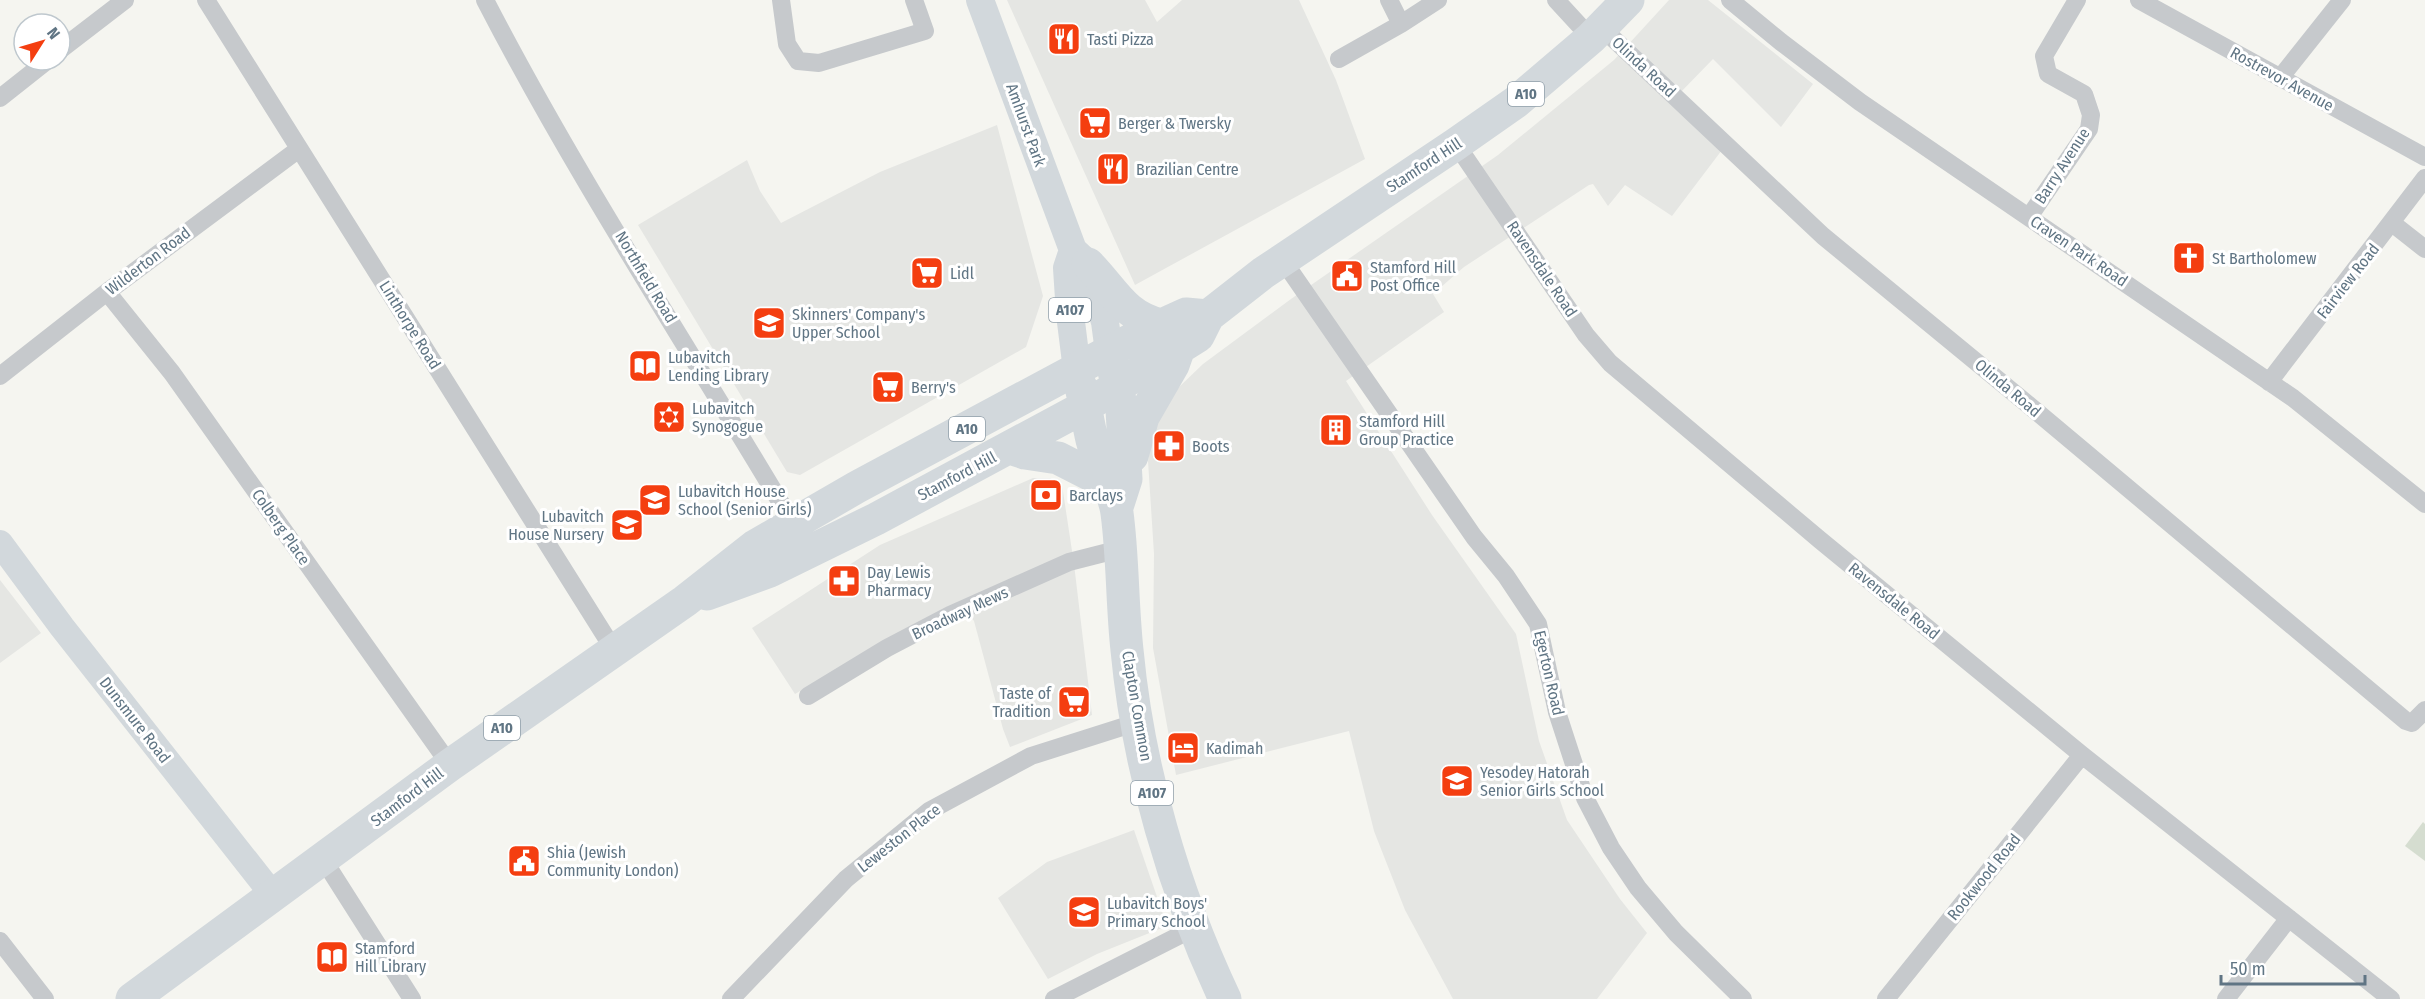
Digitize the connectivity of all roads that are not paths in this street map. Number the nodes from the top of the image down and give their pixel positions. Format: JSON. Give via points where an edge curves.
{"nodes":[{"id":1,"x":125,"y":0,"type":"edge"},
{"id":2,"x":206,"y":0,"type":"edge"},
{"id":3,"x":485,"y":0,"type":"edge"},
{"id":4,"x":781,"y":0,"type":"edge"},
{"id":5,"x":914,"y":0,"type":"edge"},
{"id":6,"x":980,"y":0,"type":"edge"},
{"id":7,"x":1389,"y":0,"type":"edge"},
{"id":8,"x":1438,"y":0,"type":"edge"},
{"id":9,"x":1556,"y":0,"type":"edge"},
{"id":10,"x":1628,"y":0,"type":"edge"},
{"id":11,"x":1730,"y":0,"type":"edge"},
{"id":12,"x":2077,"y":0,"type":"edge"},
{"id":13,"x":2139,"y":0,"type":"edge"},
{"id":14,"x":2342,"y":0,"type":"edge"},
{"id":15,"x":1401,"y":24,"type":"junction"},
{"id":16,"x":1596,"y":33,"type":"junction"},
{"id":17,"x":72,"y":41,"type":"edge"},
{"id":18,"x":1339,"y":59,"type":"dead end"},
{"id":19,"x":33,"y":72,"type":"edge"},
{"id":20,"x":2280,"y":78,"type":"junction"},
{"id":21,"x":0,"y":98,"type":"edge"},
{"id":22,"x":1456,"y":144,"type":"junction"},
{"id":23,"x":299,"y":149,"type":"junction"},
{"id":24,"x":2425,"y":157,"type":"edge"},
{"id":25,"x":2425,"y":178,"type":"edge"},
{"id":26,"x":2029,"y":217,"type":"junction"},
{"id":27,"x":2392,"y":223,"type":"junction"},
{"id":28,"x":2425,"y":249,"type":"edge"},
{"id":29,"x":1081,"y":257,"type":"junction"},
{"id":30,"x":1282,"y":259,"type":"junction"},
{"id":31,"x":107,"y":292,"type":"junction"},
{"id":32,"x":1170,"y":336,"type":"junction"},
{"id":33,"x":1109,"y":352,"type":"junction"},
{"id":34,"x":1077,"y":370,"type":"junction"},
{"id":35,"x":0,"y":376,"type":"edge"},
{"id":36,"x":2269,"y":382,"type":"junction"},
{"id":37,"x":1118,"y":386,"type":"junction"},
{"id":38,"x":1086,"y":406,"type":"junction"},
{"id":39,"x":1010,"y":448,"type":"junction"},
{"id":40,"x":888,"y":471,"type":"junction"},
{"id":41,"x":1116,"y":490,"type":"junction"},
{"id":42,"x":904,"y":504,"type":"junction"},
{"id":43,"x":2425,"y":504,"type":"edge"},
{"id":44,"x":793,"y":523,"type":"junction"},
{"id":45,"x":0,"y":543,"type":"edge"},
{"id":46,"x":1120,"y":549,"type":"junction"},
{"id":47,"x":811,"y":552,"type":"junction"},
{"id":48,"x":685,"y":601,"type":"junction"},
{"id":49,"x":614,"y":650,"type":"junction"},
{"id":50,"x":808,"y":696,"type":"dead end"},
{"id":51,"x":2425,"y":710,"type":"edge"},
{"id":52,"x":1138,"y":722,"type":"junction"},
{"id":53,"x":2082,"y":755,"type":"junction"},
{"id":54,"x":450,"y":765,"type":"junction"},
{"id":55,"x":323,"y":859,"type":"junction"},
{"id":56,"x":273,"y":895,"type":"junction"},
{"id":57,"x":2289,"y":918,"type":"junction"},
{"id":58,"x":1194,"y":928,"type":"junction"},
{"id":59,"x":0,"y":941,"type":"edge"},
{"id":60,"x":45,"y":999,"type":"edge"},
{"id":61,"x":132,"y":999,"type":"edge"},
{"id":62,"x":412,"y":999,"type":"edge"},
{"id":63,"x":731,"y":999,"type":"edge"},
{"id":64,"x":1054,"y":999,"type":"edge"},
{"id":65,"x":1225,"y":999,"type":"edge"},
{"id":66,"x":1743,"y":999,"type":"edge"},
{"id":67,"x":1886,"y":999,"type":"edge"},
{"id":68,"x":2226,"y":999,"type":"edge"},
{"id":69,"x":2391,"y":999,"type":"edge"}],
"edges":[{"from":1,"to":17,"type":"street"},
{"from":2,"to":23,"type":"street","name":"Linthorpe Road"},
{"from":3,"to":44,"type":"street","name":"Northfield Road","via":[[554,124]]},
{"from":4,"to":5,"type":"street","via":[[787,44],[798,61],[819,63],[924,31]]},
{"from":6,"to":29,"type":"main road","name":"Amhurst Park","number":"A107"},
{"from":7,"to":15,"type":"street"},
{"from":8,"to":15,"type":"street"},
{"from":9,"to":16,"type":"street"},
{"from":10,"to":16,"type":"highway","name":"Stamford Hill","number":"A10"},
{"from":11,"to":26,"type":"street","name":"Craven Park Road","via":[[1860,102]]},
{"from":12,"to":26,"type":"street","name":"Barry Avenue","via":[[2044,56],[2048,75],[2084,94],[2091,115],[2089,129]]},
{"from":13,"to":20,"type":"street","name":"Rostrevor Avenue"},
{"from":14,"to":20,"type":"street"},
{"from":15,"to":18,"type":"street"},
{"from":16,"to":22,"type":"highway","name":"Stamford Hill","number":"A10","via":[[1516,102]]},
{"from":16,"to":51,"type":"street","name":"Olinda Road","via":[[1822,236],[2406,721],[2412,723]]},
{"from":19,"to":21,"type":"street"},
{"from":20,"to":24,"type":"street","name":"Rostrevor Avenue"},
{"from":22,"to":30,"type":"highway","name":"Stamford Hill","number":"A10"},
{"from":22,"to":53,"type":"street","name":"Ravensdale Road","via":[[1610,363]]},
{"from":23,"to":31,"type":"street","name":"Wilderton Road"},
{"from":23,"to":49,"type":"street","name":"Linthorpe Road"},
{"from":25,"to":27,"type":"street","name":"Fairview Road"},
{"from":26,"to":36,"type":"street","name":"Craven Park Road"},
{"from":27,"to":28,"type":"street"},
{"from":27,"to":36,"type":"street","name":"Fairview Road"},
{"from":29,"to":32,"type":"highway","number":"A107","via":[[1117,300]]},
{"from":29,"to":33,"type":"main road","name":"Amhurst Park","number":"A107","via":[[1105,322]]},
{"from":29,"to":34,"type":"main road","number":"A107","via":[[1067,268]]},
{"from":30,"to":32,"type":"highway","name":"Stamford Hill","number":"A10","via":[[1208,316],[1198,336]]},
{"from":30,"to":66,"type":"street","name":"Egerton Road","via":[[1538,624],[1557,712],[1585,798],[1611,848],[1676,933]]},
{"from":31,"to":35,"type":"street","name":"Wilderton Road"},
{"from":31,"to":54,"type":"street","name":"Colberg Place","via":[[172,374]]},
{"from":32,"to":33,"type":"highway","name":"Stamford Hill","number":"A10"},
{"from":32,"to":37,"type":"highway","name":"Stamford Hill","number":"A10"},
{"from":32,"to":41,"type":"highway","number":"A107","via":[[1173,365],[1143,417]]},
{"from":33,"to":34,"type":"highway","name":"Stamford Hill","number":"A10"},
{"from":33,"to":37,"type":"highway","name":"Clapton Common","number":"A107"},
{"from":34,"to":38,"type":"highway","name":"Clapton Common","number":"A107"},
{"from":34,"to":40,"type":"highway","name":"Stamford Hill","number":"A10"},
{"from":36,"to":43,"type":"street","name":"Craven Park Road"},
{"from":37,"to":38,"type":"highway","name":"Stamford Hill","number":"A10"},
{"from":37,"to":41,"type":"highway","name":"Clapton Common","number":"A107","via":[[1122,410]]},
{"from":38,"to":39,"type":"highway","name":"Stamford Hill","number":"A10"},
{"from":38,"to":41,"type":"highway","name":"Clapton Common","number":"A107","via":[[1092,440]]},
{"from":39,"to":41,"type":"highway","via":[[1058,458]]},
{"from":39,"to":42,"type":"highway","name":"Stamford Hill","number":"A10"},
{"from":40,"to":42,"type":"highway"},
{"from":40,"to":44,"type":"highway","name":"Stamford Hill","number":"A10"},
{"from":41,"to":46,"type":"highway","name":"Clapton Common","number":"A107"},
{"from":42,"to":47,"type":"highway","name":"Stamford Hill","number":"A10"},
{"from":44,"to":47,"type":"street","name":"Northfield Road"},
{"from":44,"to":48,"type":"highway","name":"Stamford Hill","number":"A10","via":[[746,553]]},
{"from":45,"to":56,"type":"street","name":"Dunsmure Road"},
{"from":46,"to":50,"type":"street","name":"Broadway Mews","via":[[1070,561],[950,615]]},
{"from":46,"to":52,"type":"highway","name":"Clapton Common","number":"A107","via":[[1127,651]]},
{"from":47,"to":48,"type":"highway","name":"Stamford Hill","number":"A10"},
{"from":48,"to":49,"type":"highway","name":"Stamford Hill","number":"A10"},
{"from":49,"to":54,"type":"highway","name":"Stamford Hill","number":"A10"},
{"from":52,"to":58,"type":"highway","name":"Clapton Common","number":"A107","via":[[1152,794]]},
{"from":52,"to":63,"type":"street","name":"Leweston Place","via":[[1031,756],[929,811],[846,879]]},
{"from":53,"to":57,"type":"street","name":"Ravensdale Road"},
{"from":53,"to":67,"type":"street","name":"Rookwood Road"},
{"from":54,"to":55,"type":"highway","name":"Stamford Hill","number":"A10"},
{"from":55,"to":56,"type":"highway","name":"Stamford Hill","number":"A10"},
{"from":55,"to":62,"type":"street"},
{"from":56,"to":61,"type":"highway","name":"Stamford Hill","number":"A10"},
{"from":57,"to":68,"type":"street"},
{"from":57,"to":69,"type":"street","name":"Ravensdale Road"},
{"from":58,"to":64,"type":"street"},
{"from":58,"to":65,"type":"highway","name":"Clapton Common","number":"A107"},
{"from":59,"to":60,"type":"street"}]}
